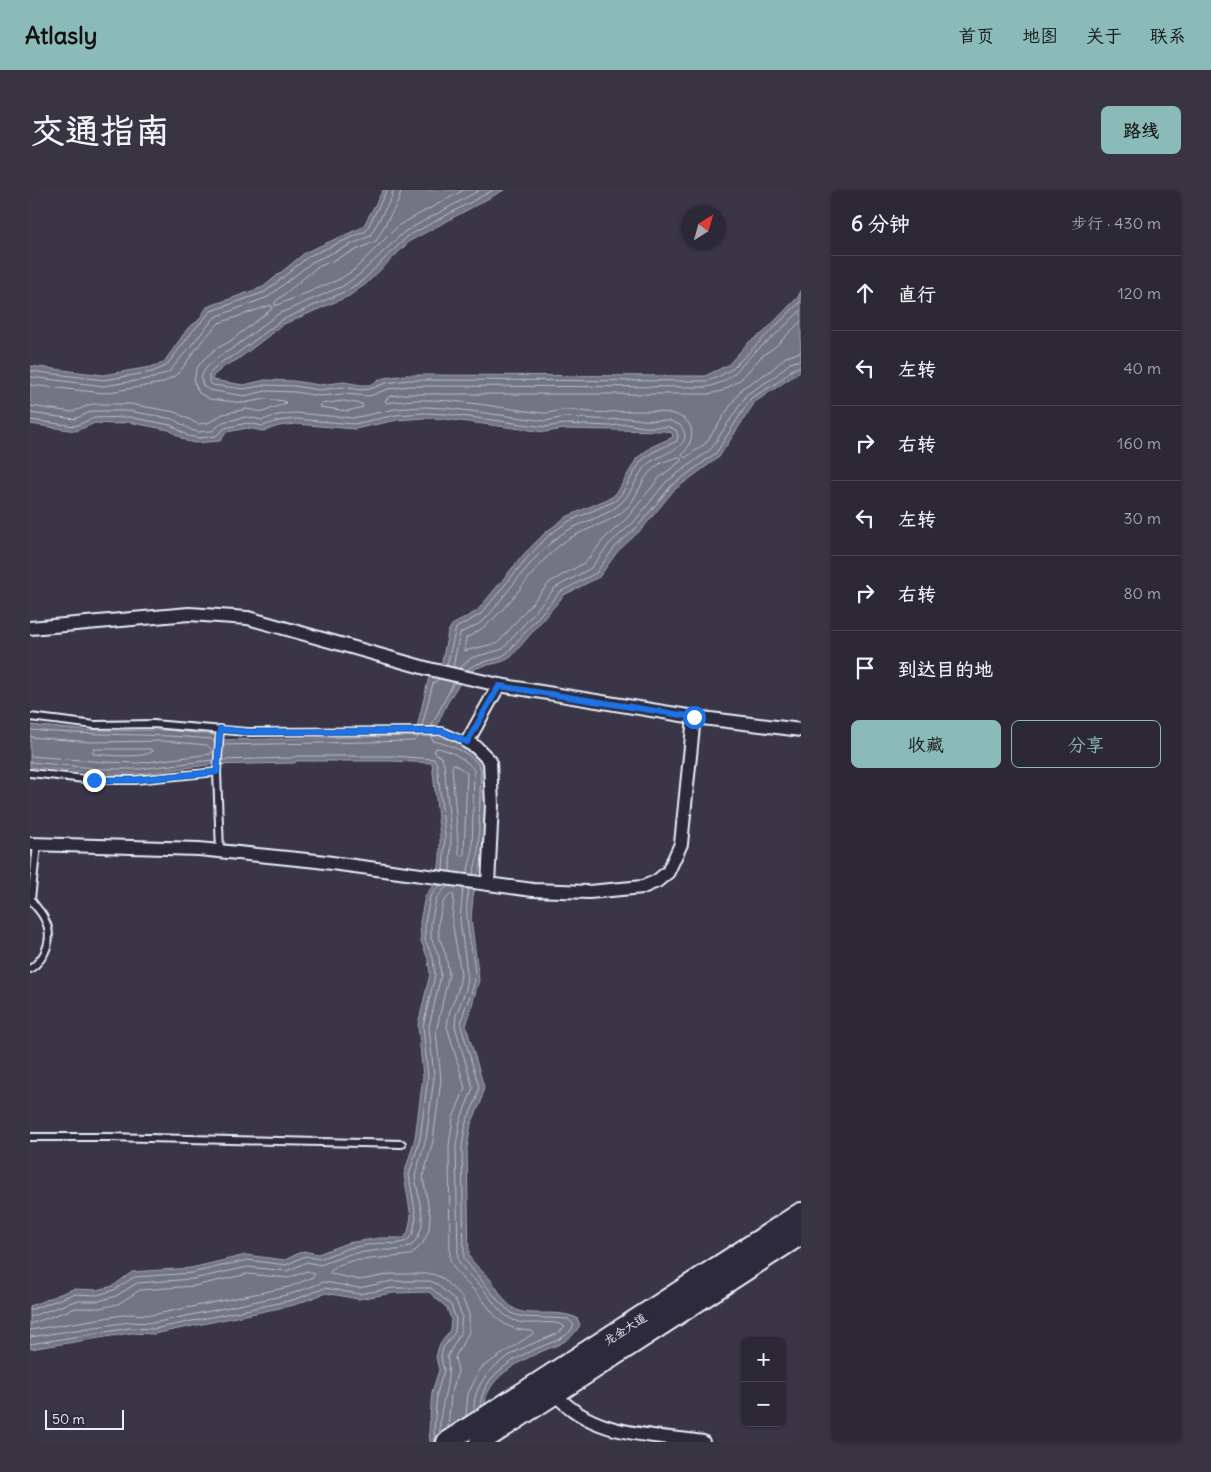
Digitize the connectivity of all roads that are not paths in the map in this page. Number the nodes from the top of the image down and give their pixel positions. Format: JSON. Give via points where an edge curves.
{"nodes":[{"id":1,"x":30,"y":628,"type":"edge"},
{"id":2,"x":499,"y":686,"type":"junction"},
{"id":3,"x":30,"y":717,"type":"edge"},
{"id":4,"x":694,"y":717,"type":"junction"},
{"id":5,"x":220,"y":729,"type":"junction"},
{"id":6,"x":801,"y":730,"type":"edge"},
{"id":7,"x":467,"y":742,"type":"junction"},
{"id":8,"x":217,"y":772,"type":"junction"},
{"id":9,"x":30,"y":773,"type":"edge"},
{"id":10,"x":34,"y":845,"type":"edge"},
{"id":11,"x":220,"y":851,"type":"junction"},
{"id":12,"x":484,"y":884,"type":"junction"},
{"id":13,"x":30,"y":970,"type":"edge"},
{"id":14,"x":30,"y":1137,"type":"edge"},
{"id":15,"x":402,"y":1144,"type":"dead end"},
{"id":16,"x":801,"y":1214,"type":"edge"},
{"id":17,"x":801,"y":1234,"type":"edge"},
{"id":18,"x":555,"y":1394,"type":"junction"},
{"id":19,"x":494,"y":1423,"type":"junction"},
{"id":20,"x":447,"y":1442,"type":"edge"},
{"id":21,"x":480,"y":1442,"type":"edge"},
{"id":22,"x":703,"y":1442,"type":"edge"}],
"edges":[{"from":1,"to":2,"type":"street","via":[[169,615],[248,618]]},
{"from":2,"to":4,"type":"street"},
{"from":2,"to":7,"type":"street"},
{"from":3,"to":5,"type":"lane","via":[[95,724]]},
{"from":4,"to":6,"type":"street"},
{"from":4,"to":12,"type":"street","via":[[682,844],[663,877],[643,887],[589,892]]},
{"from":5,"to":7,"type":"lane","via":[[246,732],[442,731]]},
{"from":5,"to":8,"type":"lane"},
{"from":7,"to":12,"type":"street","via":[[490,761],[492,805]]},
{"from":8,"to":9,"type":"lane","via":[[135,780],[94,780]]},
{"from":8,"to":11,"type":"lane"},
{"from":10,"to":11,"type":"street"},
{"from":10,"to":13,"type":"lane","via":[[30,899],[47,923],[49,936],[44,956]]},
{"from":11,"to":12,"type":"street","via":[[317,860]]},
{"from":14,"to":15,"type":"lane"},
{"from":16,"to":19,"type":"main road","name":"龙金大道"},
{"from":17,"to":18,"type":"main road","name":"龙金大道"},
{"from":18,"to":19,"type":"main road","name":"龙金大道"},
{"from":18,"to":22,"type":"street","via":[[569,1409],[594,1424]]},
{"from":19,"to":20,"type":"main road","name":"龙金大道"},
{"from":19,"to":21,"type":"main road","name":"龙金大道"}]}
